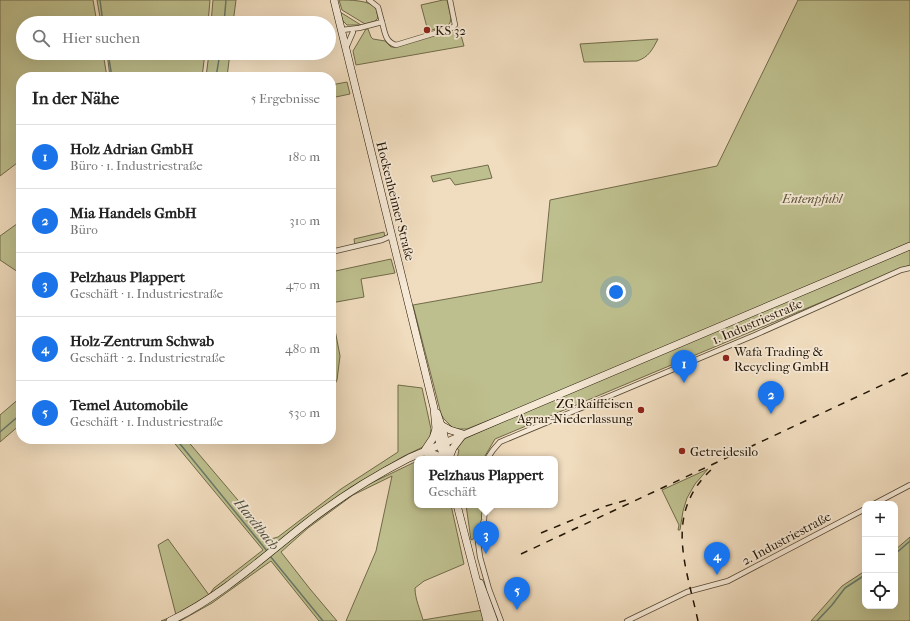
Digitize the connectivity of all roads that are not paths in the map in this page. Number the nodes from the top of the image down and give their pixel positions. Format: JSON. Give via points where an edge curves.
{"nodes":[{"id":1,"x":334,"y":0,"type":"edge"},
{"id":2,"x":369,"y":0,"type":"edge"},
{"id":3,"x":450,"y":0,"type":"edge"},
{"id":4,"x":382,"y":22,"type":"junction"},
{"id":5,"x":359,"y":28,"type":"junction"},
{"id":6,"x":342,"y":32,"type":"junction"},
{"id":7,"x":353,"y":32,"type":"junction"},
{"id":8,"x":346,"y":48,"type":"junction"},
{"id":9,"x":391,"y":236,"type":"junction"},
{"id":10,"x":910,"y":246,"type":"edge"},
{"id":11,"x":336,"y":251,"type":"edge"},
{"id":12,"x":910,"y":268,"type":"edge"},
{"id":13,"x":439,"y":427,"type":"junction"},
{"id":14,"x":463,"y":434,"type":"junction"},
{"id":15,"x":443,"y":443,"type":"junction"},
{"id":16,"x":424,"y":452,"type":"junction"},
{"id":17,"x":415,"y":456,"type":"edge"},
{"id":18,"x":439,"y":456,"type":"edge"},
{"id":19,"x":444,"y":456,"type":"edge"},
{"id":20,"x":448,"y":456,"type":"edge"},
{"id":21,"x":450,"y":456,"type":"edge"},
{"id":22,"x":489,"y":456,"type":"edge"},
{"id":23,"x":414,"y":457,"type":"edge"},
{"id":24,"x":910,"y":485,"type":"edge"},
{"id":25,"x":880,"y":501,"type":"edge"},
{"id":26,"x":458,"y":508,"type":"edge"},
{"id":27,"x":485,"y":508,"type":"edge"},
{"id":28,"x":862,"y":511,"type":"edge"},
{"id":29,"x":472,"y":563,"type":"junction"},
{"id":30,"x":170,"y":621,"type":"edge"},
{"id":31,"x":487,"y":621,"type":"edge"},
{"id":32,"x":494,"y":621,"type":"edge"},
{"id":33,"x":501,"y":621,"type":"edge"},
{"id":34,"x":627,"y":621,"type":"edge"}],
"edges":[{"from":1,"to":6,"type":"main road","name":"Hockenheimer Straße"},
{"from":2,"to":4,"type":"street","via":[[378,7]]},
{"from":3,"to":4,"type":"street","via":[[455,25],[452,28],[396,45],[387,40]]},
{"from":4,"to":5,"type":"street"},
{"from":5,"to":6,"type":"street"},
{"from":5,"to":7,"type":"street"},
{"from":6,"to":7,"type":"street"},
{"from":6,"to":8,"type":"main road","name":"Hockenheimer Straße"},
{"from":7,"to":8,"type":"street"},
{"from":8,"to":9,"type":"main road","name":"Hockenheimer Straße"},
{"from":9,"to":11,"type":"street"},
{"from":9,"to":13,"type":"main road","name":"Hockenheimer Straße"},
{"from":10,"to":14,"type":"main road"},
{"from":12,"to":22,"type":"street","name":"1. Industriestraße","via":[[866,283],[755,335],[500,442]]},
{"from":13,"to":14,"type":"main road"},
{"from":13,"to":15,"type":"main road","name":"Hockenheimer Straße"},
{"from":13,"to":16,"type":"main road"},
{"from":14,"to":15,"type":"main road"},
{"from":14,"to":21,"type":"main road","via":[[452,448]]},
{"from":15,"to":16,"type":"main road"},
{"from":15,"to":19,"type":"main road","name":"Hockenheimer Straße"},
{"from":15,"to":20,"type":"main road","name":"Hockenheimer Straße"},
{"from":16,"to":17,"type":"main road"},
{"from":16,"to":18,"type":"main road"},
{"from":23,"to":30,"type":"main road","via":[[352,490],[222,590]]},
{"from":24,"to":25,"type":"street"},
{"from":26,"to":29,"type":"main road"},
{"from":27,"to":33,"type":"street","via":[[478,542],[480,557]]},
{"from":28,"to":34,"type":"street","name":"2. Industriestraße","via":[[728,581],[687,592]]},
{"from":29,"to":31,"type":"main road"},
{"from":29,"to":32,"type":"main road"}]}
